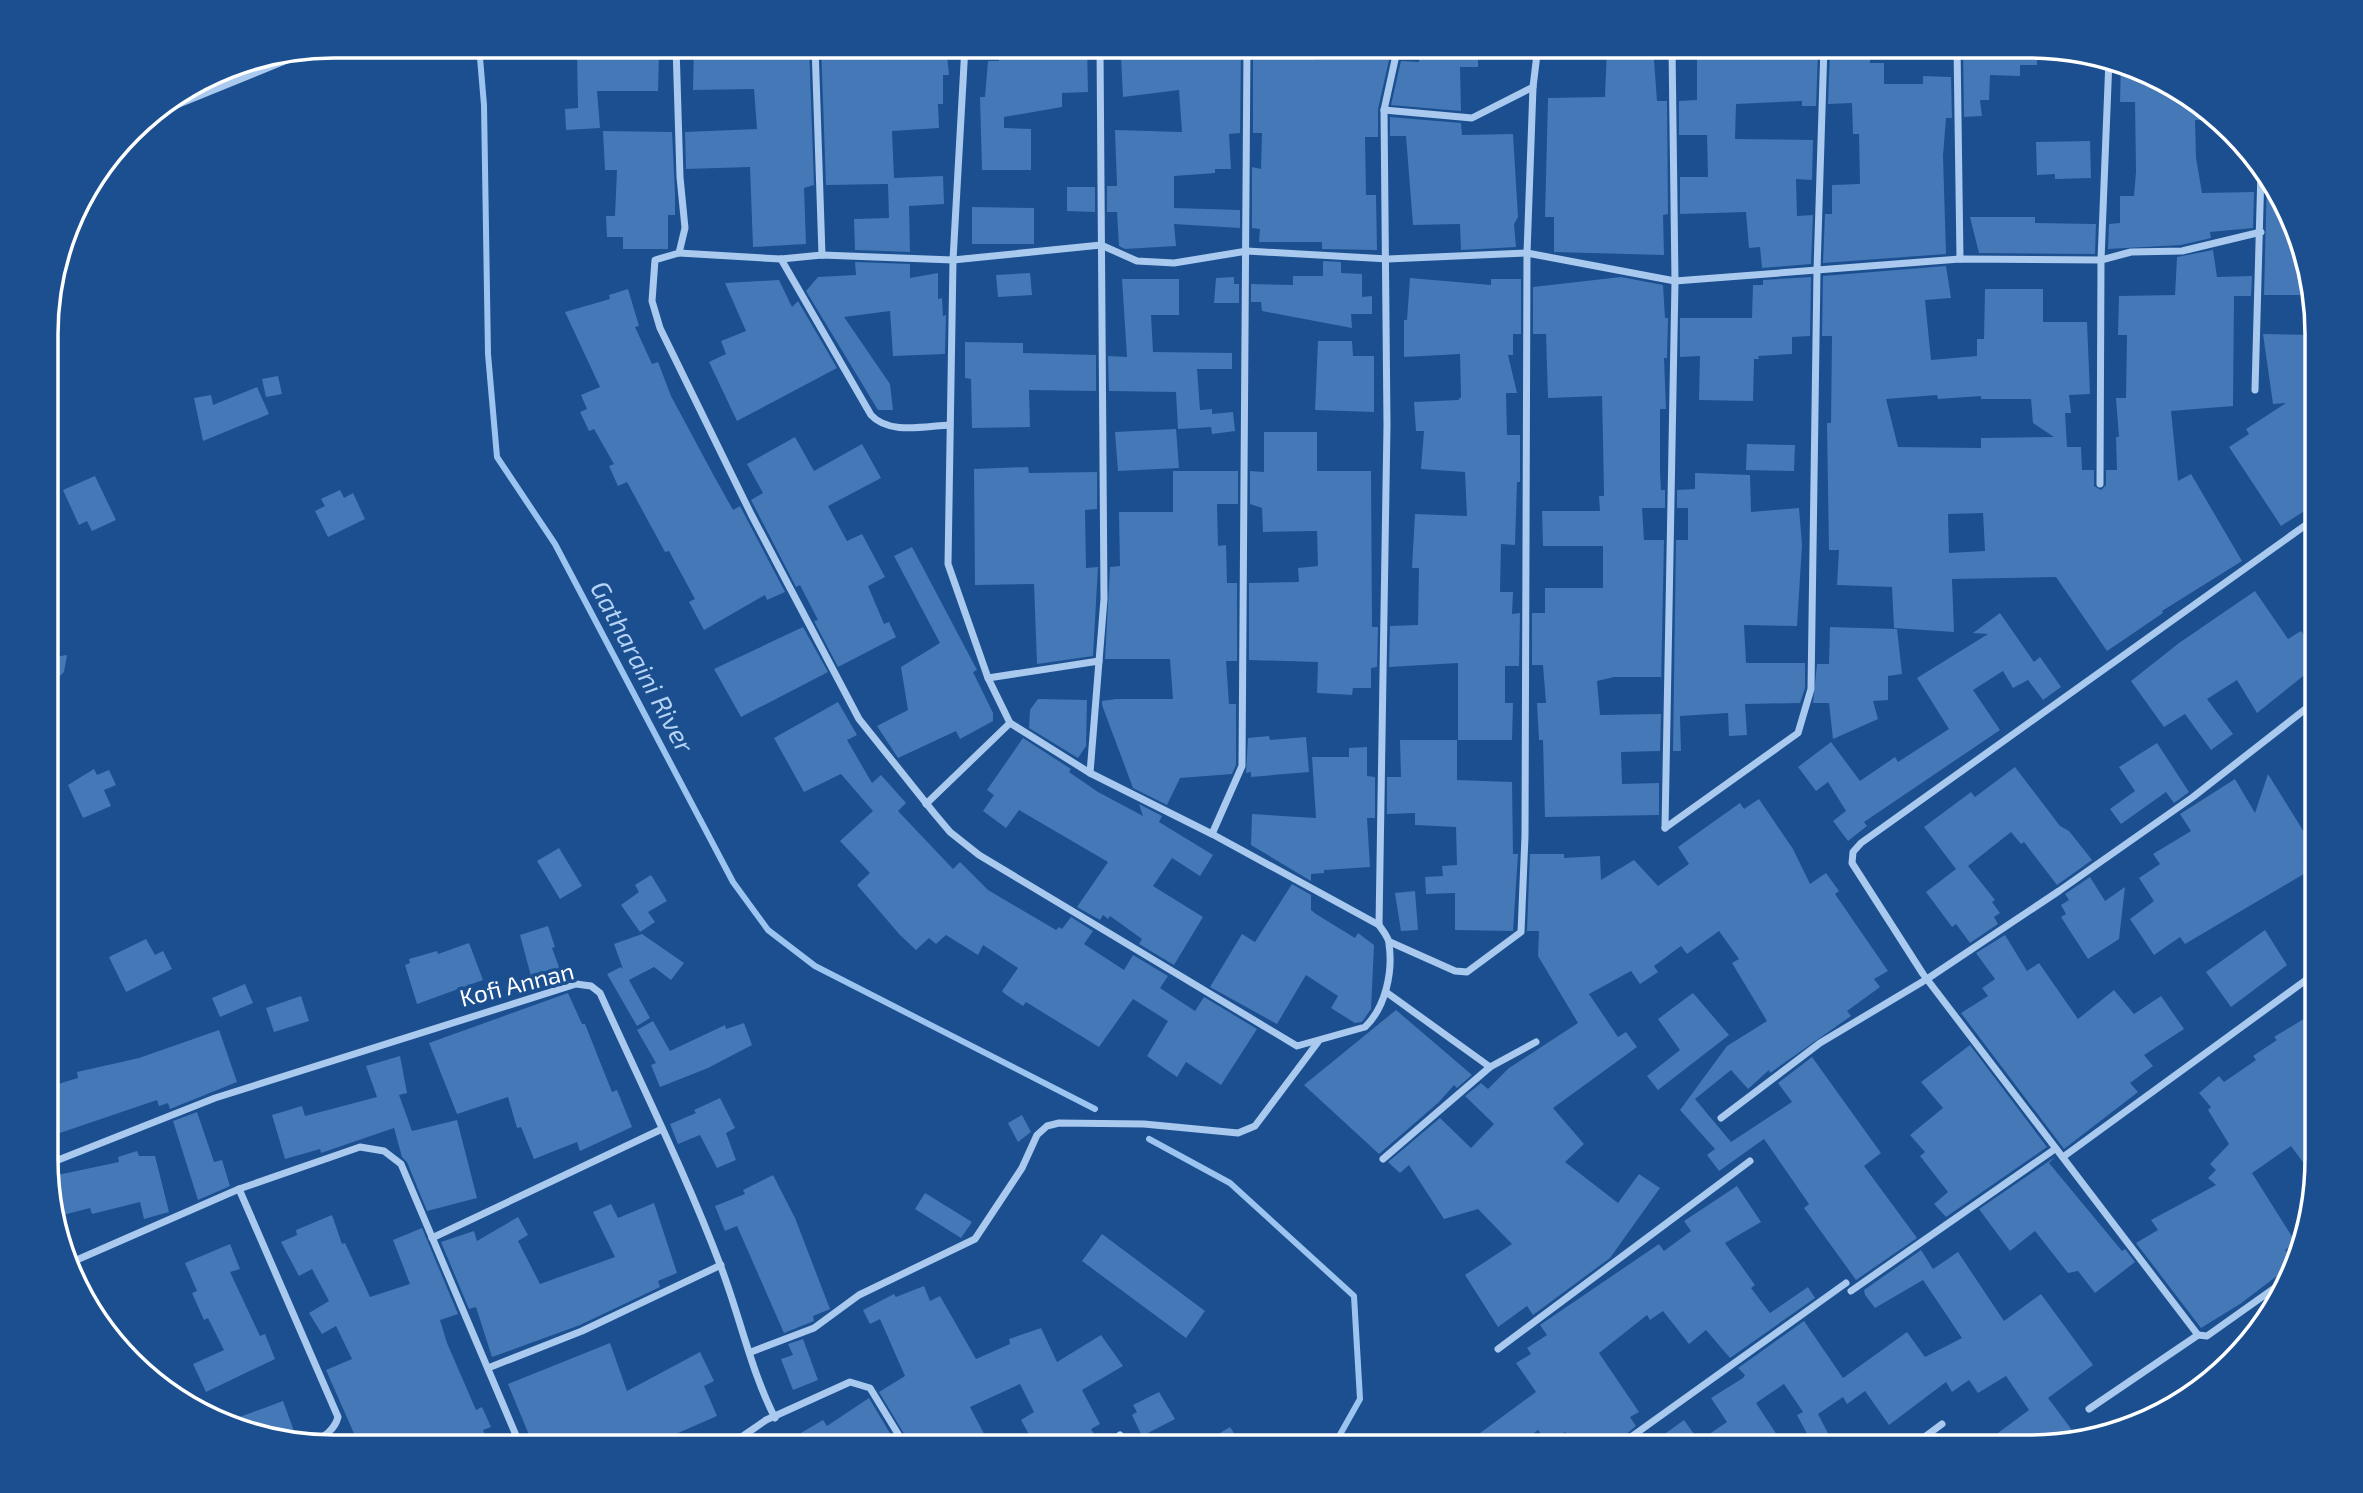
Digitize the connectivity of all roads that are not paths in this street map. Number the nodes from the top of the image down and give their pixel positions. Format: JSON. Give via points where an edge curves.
{"nodes":[{"id":1,"x":676,"y":58,"type":"edge"},
{"id":2,"x":815,"y":58,"type":"edge"},
{"id":3,"x":964,"y":58,"type":"edge"},
{"id":4,"x":1100,"y":58,"type":"edge"},
{"id":5,"x":1247,"y":58,"type":"edge"},
{"id":6,"x":1395,"y":58,"type":"edge"},
{"id":7,"x":1537,"y":58,"type":"edge"},
{"id":8,"x":1672,"y":58,"type":"edge"},
{"id":9,"x":1824,"y":58,"type":"edge"},
{"id":10,"x":1957,"y":58,"type":"edge"},
{"id":11,"x":279,"y":63,"type":"edge"},
{"id":12,"x":2109,"y":69,"type":"edge"},
{"id":13,"x":1534,"y":88,"type":"junction"},
{"id":14,"x":182,"y":103,"type":"edge"},
{"id":15,"x":1384,"y":110,"type":"junction"},
{"id":16,"x":2261,"y":184,"type":"edge"},
{"id":17,"x":2262,"y":232,"type":"junction"},
{"id":18,"x":1101,"y":245,"type":"junction"},
{"id":19,"x":1247,"y":251,"type":"junction"},
{"id":20,"x":679,"y":253,"type":"junction"},
{"id":21,"x":1527,"y":253,"type":"junction"},
{"id":22,"x":822,"y":255,"type":"junction"},
{"id":23,"x":781,"y":259,"type":"junction"},
{"id":24,"x":1388,"y":259,"type":"junction"},
{"id":25,"x":1960,"y":259,"type":"junction"},
{"id":26,"x":953,"y":260,"type":"junction"},
{"id":27,"x":2101,"y":260,"type":"junction"},
{"id":28,"x":1816,"y":271,"type":"junction"},
{"id":29,"x":1675,"y":281,"type":"junction"},
{"id":30,"x":2255,"y":390,"type":"dead end"},
{"id":31,"x":950,"y":425,"type":"junction"},
{"id":32,"x":2100,"y":484,"type":"dead end"},
{"id":33,"x":2305,"y":526,"type":"edge"},
{"id":34,"x":1098,"y":661,"type":"junction"},
{"id":35,"x":988,"y":677,"type":"junction"},
{"id":36,"x":2305,"y":709,"type":"edge"},
{"id":37,"x":1010,"y":723,"type":"junction"},
{"id":38,"x":1090,"y":773,"type":"junction"},
{"id":39,"x":926,"y":804,"type":"junction"},
{"id":40,"x":1212,"y":834,"type":"junction"},
{"id":41,"x":1379,"y":925,"type":"junction"},
{"id":42,"x":1390,"y":942,"type":"junction"},
{"id":43,"x":1927,"y":979,"type":"junction"},
{"id":44,"x":2305,"y":981,"type":"edge"},
{"id":45,"x":1386,"y":992,"type":"junction"},
{"id":46,"x":1318,"y":1041,"type":"junction"},
{"id":47,"x":1536,"y":1042,"type":"dead end"},
{"id":48,"x":1490,"y":1067,"type":"junction"},
{"id":49,"x":1721,"y":1118,"type":"dead end"},
{"id":50,"x":662,"y":1129,"type":"junction"},
{"id":51,"x":2055,"y":1149,"type":"junction"},
{"id":52,"x":2063,"y":1157,"type":"junction"},
{"id":53,"x":1383,"y":1159,"type":"dead end"},
{"id":54,"x":58,"y":1160,"type":"edge"},
{"id":55,"x":1750,"y":1161,"type":"dead end"},
{"id":56,"x":239,"y":1189,"type":"junction"},
{"id":57,"x":432,"y":1238,"type":"junction"},
{"id":58,"x":77,"y":1260,"type":"edge"},
{"id":59,"x":721,"y":1265,"type":"junction"},
{"id":60,"x":1846,"y":1283,"type":"dead end"},
{"id":61,"x":1851,"y":1291,"type":"dead end"},
{"id":62,"x":2272,"y":1291,"type":"edge"},
{"id":63,"x":2198,"y":1335,"type":"junction"},
{"id":64,"x":1497,"y":1349,"type":"dead end"},
{"id":65,"x":751,"y":1353,"type":"junction"},
{"id":66,"x":488,"y":1368,"type":"junction"},
{"id":67,"x":2089,"y":1409,"type":"dead end"},
{"id":68,"x":775,"y":1418,"type":"junction"},
{"id":69,"x":1942,"y":1424,"type":"dead end"},
{"id":70,"x":325,"y":1435,"type":"edge"},
{"id":71,"x":516,"y":1435,"type":"edge"},
{"id":72,"x":744,"y":1435,"type":"edge"},
{"id":73,"x":899,"y":1435,"type":"edge"},
{"id":74,"x":1634,"y":1435,"type":"edge"},
{"id":75,"x":1927,"y":1435,"type":"edge"}],
"edges":[{"from":1,"to":20,"type":"street","via":[[685,228]]},
{"from":2,"to":22,"type":"street"},
{"from":3,"to":26,"type":"street"},
{"from":4,"to":18,"type":"street"},
{"from":5,"to":19,"type":"street"},
{"from":6,"to":15,"type":"street"},
{"from":7,"to":13,"type":"street"},
{"from":8,"to":29,"type":"street"},
{"from":9,"to":28,"type":"street"},
{"from":10,"to":25,"type":"street"},
{"from":11,"to":14,"type":"street"},
{"from":12,"to":27,"type":"street"},
{"from":13,"to":15,"type":"street","via":[[1472,118]]},
{"from":13,"to":21,"type":"street"},
{"from":15,"to":24,"type":"street"},
{"from":16,"to":17,"type":"street"},
{"from":17,"to":27,"type":"street","via":[[2182,251],[2131,252]]},
{"from":17,"to":30,"type":"street"},
{"from":18,"to":19,"type":"street","via":[[1137,261],[1174,263]]},
{"from":18,"to":26,"type":"street"},
{"from":18,"to":34,"type":"street","via":[[1104,599]]},
{"from":19,"to":24,"type":"street"},
{"from":19,"to":40,"type":"street","via":[[1242,766]]},
{"from":20,"to":23,"type":"street"},
{"from":20,"to":39,"type":"street","via":[[655,260],[652,301],[660,328],[859,719]]},
{"from":21,"to":24,"type":"street"},
{"from":21,"to":29,"type":"street"},
{"from":21,"to":42,"type":"street","via":[[1521,933],[1467,972]]},
{"from":22,"to":23,"type":"street"},
{"from":22,"to":26,"type":"street"},
{"from":23,"to":31,"type":"street","via":[[879,424]]},
{"from":24,"to":41,"type":"street"},
{"from":25,"to":27,"type":"street"},
{"from":25,"to":28,"type":"street"},
{"from":26,"to":31,"type":"street"},
{"from":27,"to":32,"type":"street"},
{"from":28,"to":29,"type":"street"},
{"from":28,"to":29,"type":"street","via":[[1811,676],[1805,716],[1798,733],[1665,828]]},
{"from":31,"to":35,"type":"street","via":[[948,564]]},
{"from":33,"to":43,"type":"street","via":[[1853,852],[1852,863]]},
{"from":34,"to":35,"type":"street"},
{"from":34,"to":38,"type":"street"},
{"from":35,"to":37,"type":"street"},
{"from":36,"to":43,"type":"street","via":[[2193,797]]},
{"from":37,"to":38,"type":"street"},
{"from":37,"to":39,"type":"street"},
{"from":38,"to":40,"type":"street"},
{"from":39,"to":46,"type":"street","via":[[950,832],[979,855],[1297,1046]]},
{"from":40,"to":41,"type":"street"},
{"from":41,"to":42,"type":"street"},
{"from":42,"to":45,"type":"street"},
{"from":43,"to":49,"type":"street","via":[[1820,1043]]},
{"from":43,"to":51,"type":"street"},
{"from":44,"to":52,"type":"street"},
{"from":45,"to":46,"type":"street","via":[[1365,1027]]},
{"from":45,"to":48,"type":"street"},
{"from":46,"to":65,"type":"street","via":[[1247,1131],[1059,1122],[1047,1126],[1037,1135],[1022,1168],[975,1239],[859,1295],[814,1328]]},
{"from":47,"to":48,"type":"street"},
{"from":48,"to":53,"type":"street"},
{"from":50,"to":54,"type":"street","name":"Kofi Annan","via":[[600,993],[576,984],[215,1098]]},
{"from":50,"to":57,"type":"street"},
{"from":50,"to":59,"type":"street","name":"Kofi Annan"},
{"from":51,"to":52,"type":"street"},
{"from":51,"to":61,"type":"street"},
{"from":52,"to":63,"type":"street"},
{"from":55,"to":64,"type":"street"},
{"from":56,"to":57,"type":"street","via":[[360,1147],[373,1147],[401,1164]]},
{"from":56,"to":58,"type":"street"},
{"from":56,"to":70,"type":"street","via":[[338,1417]]},
{"from":57,"to":66,"type":"street"},
{"from":59,"to":65,"type":"street","name":"Kofi Annan"},
{"from":59,"to":66,"type":"street","via":[[582,1332]]},
{"from":60,"to":74,"type":"street"},
{"from":62,"to":63,"type":"street","via":[[2207,1336]]},
{"from":63,"to":67,"type":"street"},
{"from":65,"to":68,"type":"street","name":"Kofi Annan"},
{"from":66,"to":71,"type":"street"},
{"from":68,"to":72,"type":"street"},
{"from":68,"to":73,"type":"street","via":[[850,1382],[870,1388]]},
{"from":69,"to":75,"type":"street"}]}
